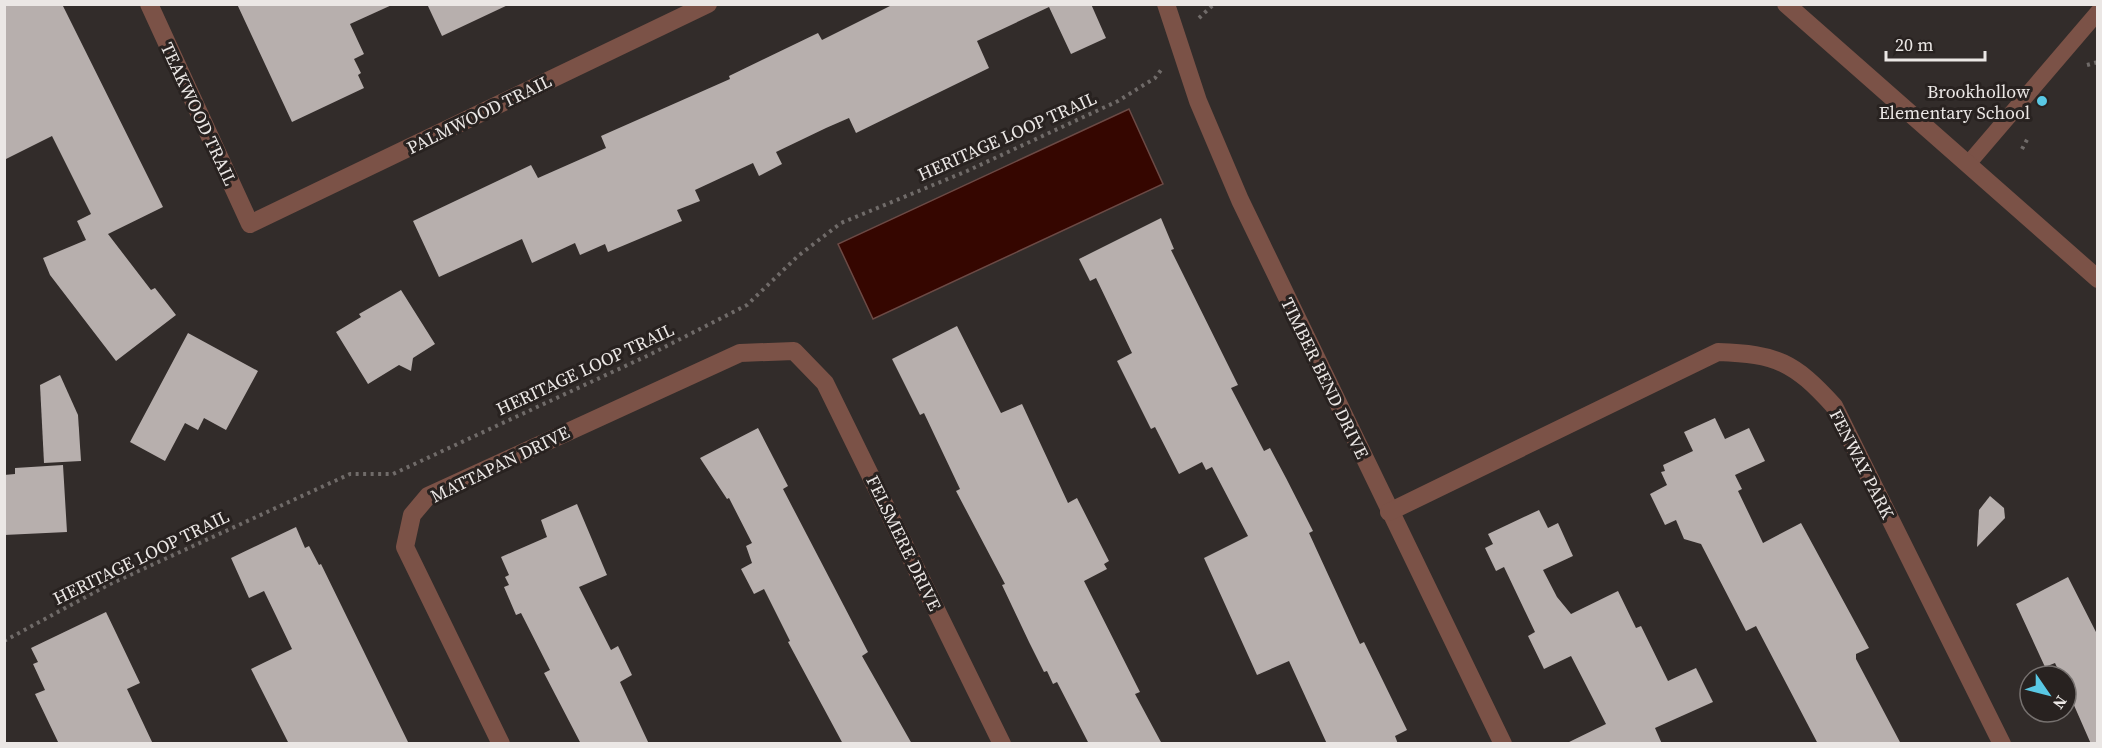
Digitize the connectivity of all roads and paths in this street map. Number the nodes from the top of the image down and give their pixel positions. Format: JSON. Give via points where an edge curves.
{"nodes":[{"id":1,"x":149,"y":4,"type":"edge"},
{"id":2,"x":708,"y":4,"type":"edge"},
{"id":3,"x":1166,"y":4,"type":"edge"},
{"id":4,"x":1214,"y":4,"type":"edge"},
{"id":5,"x":1786,"y":4,"type":"edge"},
{"id":6,"x":1207,"y":6,"type":"edge"},
{"id":7,"x":2097,"y":12,"type":"edge"},
{"id":8,"x":1155,"y":78,"type":"dead end"},
{"id":9,"x":1968,"y":164,"type":"junction"},
{"id":10,"x":250,"y":224,"type":"joint"},
{"id":11,"x":2097,"y":279,"type":"edge"},
{"id":12,"x":794,"y":351,"type":"joint"},
{"id":13,"x":1389,"y":512,"type":"junction"},
{"id":14,"x":4,"y":641,"type":"edge"},
{"id":15,"x":501,"y":744,"type":"edge"},
{"id":16,"x":1002,"y":744,"type":"edge"},
{"id":17,"x":1503,"y":744,"type":"edge"},
{"id":18,"x":2002,"y":744,"type":"edge"}],
"edges":[{"from":1,"to":10,"type":"street","name":"TEAKWOOD TRAIL"},
{"from":2,"to":10,"type":"street","name":"PALMWOOD TRAIL"},
{"from":3,"to":13,"type":"street","name":"TIMBER BEND DRIVE","via":[[1198,100],[1240,200]]},
{"from":4,"to":6,"type":"path"},
{"from":5,"to":9,"type":"street"},
{"from":7,"to":9,"type":"lane"},
{"from":8,"to":14,"type":"path","name":"HERITAGE LOOP TRAIL","via":[[1118,101],[841,224],[798,256],[747,305],[649,355],[393,474],[350,474],[108,585]]},
{"from":9,"to":11,"type":"street"},
{"from":12,"to":15,"type":"street","name":"MATTAPAN DRIVE","via":[[740,352],[428,496],[412,515],[405,547]]},
{"from":12,"to":16,"type":"street","name":"FELSMERE DRIVE","via":[[825,383]]},
{"from":13,"to":17,"type":"street","name":"TIMBER BEND DRIVE"},
{"from":13,"to":18,"type":"street","name":"FENWAY PARK","via":[[1718,352],[1752,353],[1781,360],[1810,379],[1834,406]]}]}
